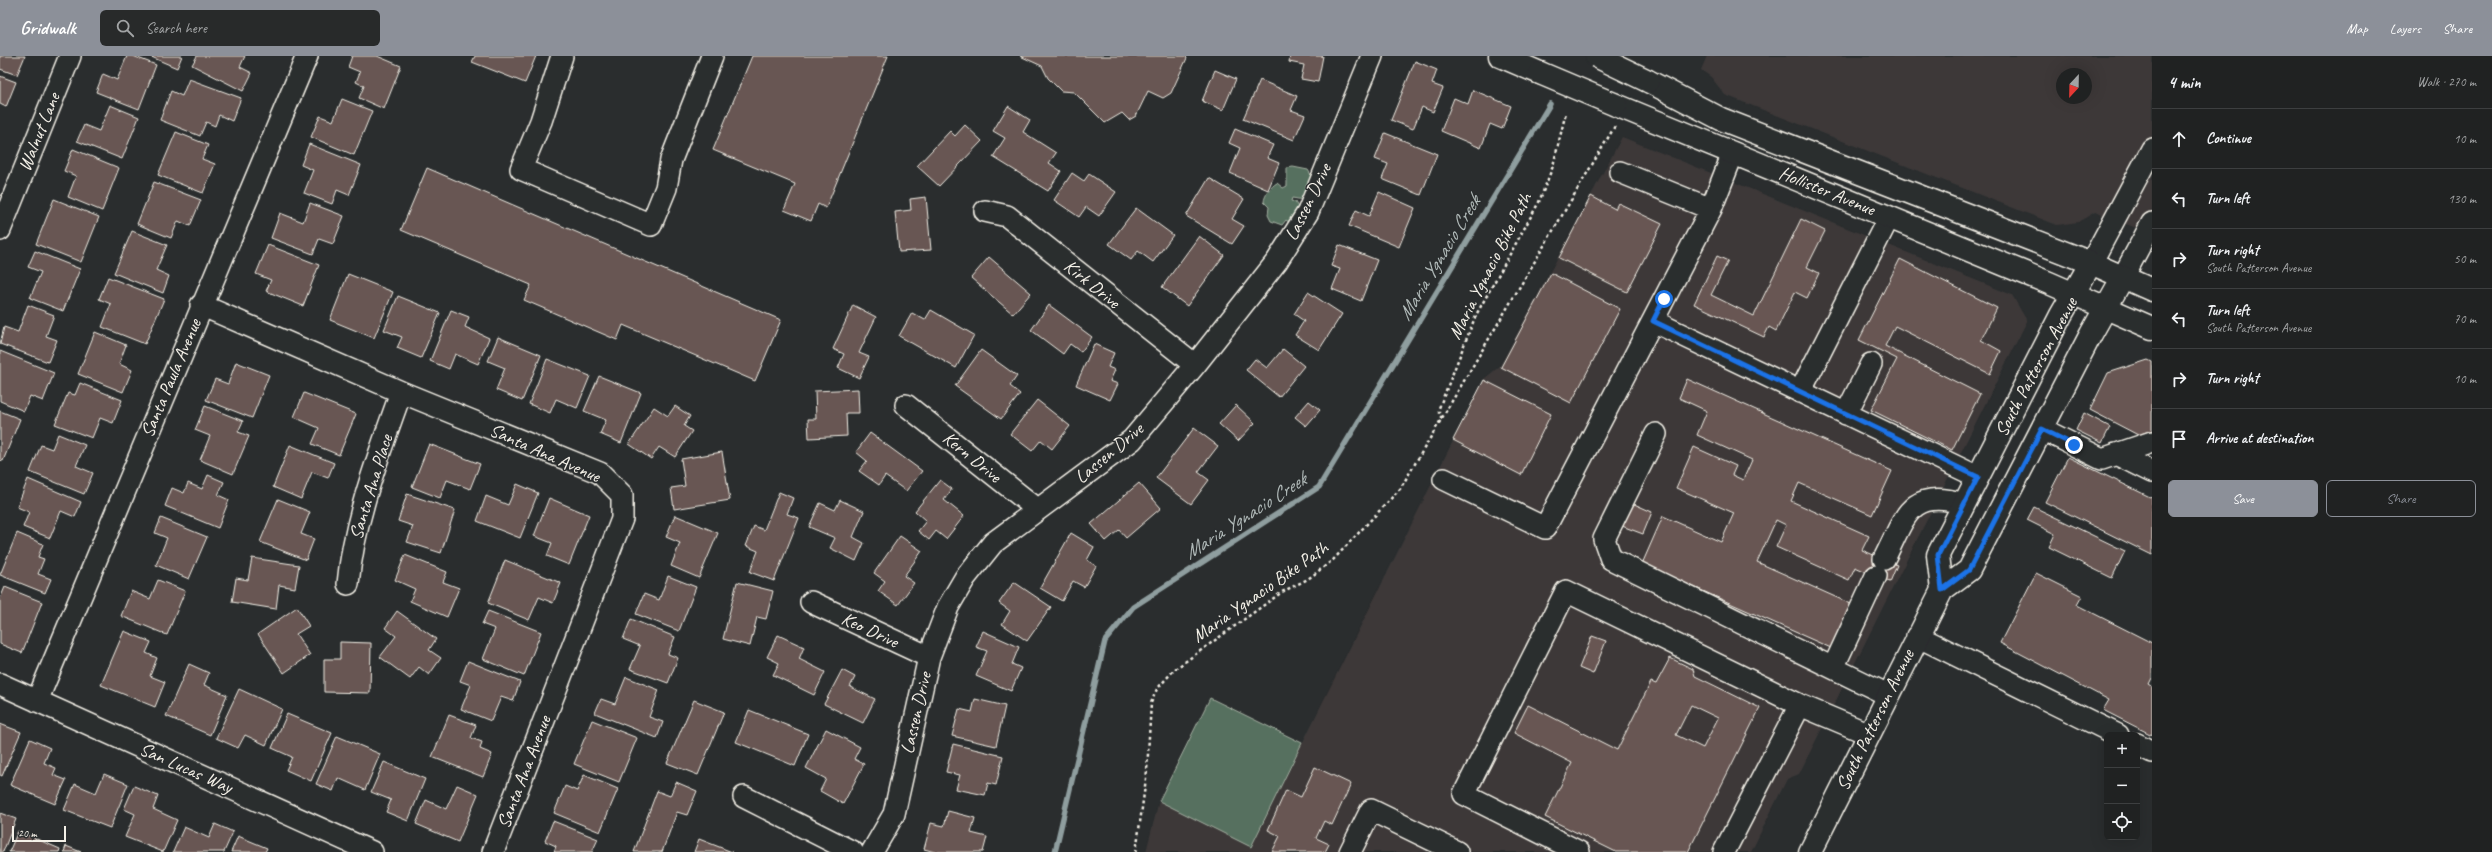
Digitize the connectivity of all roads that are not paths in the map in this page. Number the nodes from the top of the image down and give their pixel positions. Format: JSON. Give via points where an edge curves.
{"nodes":[{"id":1,"x":70,"y":56,"type":"edge"},
{"id":2,"x":307,"y":56,"type":"edge"},
{"id":3,"x":562,"y":56,"type":"edge"},
{"id":4,"x":712,"y":56,"type":"edge"},
{"id":5,"x":1372,"y":56,"type":"edge"},
{"id":6,"x":1500,"y":56,"type":"edge"},
{"id":7,"x":1596,"y":56,"type":"edge"},
{"id":8,"x":2152,"y":149,"type":"edge"},
{"id":9,"x":1733,"y":153,"type":"junction"},
{"id":10,"x":1620,"y":172,"type":"dead end"},
{"id":11,"x":1711,"y":209,"type":"junction"},
{"id":12,"x":985,"y":210,"type":"dead end"},
{"id":13,"x":1889,"y":217,"type":"junction"},
{"id":14,"x":2152,"y":223,"type":"edge"},
{"id":15,"x":0,"y":230,"type":"edge"},
{"id":16,"x":2091,"y":263,"type":"junction"},
{"id":17,"x":2123,"y":277,"type":"junction"},
{"id":18,"x":2152,"y":290,"type":"edge"},
{"id":19,"x":2074,"y":294,"type":"junction"},
{"id":20,"x":201,"y":305,"type":"junction"},
{"id":21,"x":2106,"y":307,"type":"junction"},
{"id":22,"x":1653,"y":321,"type":"junction"},
{"id":23,"x":2152,"y":328,"type":"edge"},
{"id":24,"x":1871,"y":364,"type":"dead end"},
{"id":25,"x":1195,"y":365,"type":"junction"},
{"id":26,"x":400,"y":392,"type":"junction"},
{"id":27,"x":1800,"y":392,"type":"junction"},
{"id":28,"x":906,"y":405,"type":"dead end"},
{"id":29,"x":1846,"y":414,"type":"junction"},
{"id":30,"x":2042,"y":429,"type":"junction"},
{"id":31,"x":1656,"y":434,"type":"dead end"},
{"id":32,"x":2152,"y":442,"type":"edge"},
{"id":33,"x":2116,"y":454,"type":"junction"},
{"id":34,"x":2152,"y":472,"type":"edge"},
{"id":35,"x":1978,"y":477,"type":"junction"},
{"id":36,"x":1444,"y":479,"type":"dead end"},
{"id":37,"x":1964,"y":504,"type":"junction"},
{"id":38,"x":1038,"y":509,"type":"junction"},
{"id":39,"x":348,"y":584,"type":"dead end"},
{"id":40,"x":1942,"y":590,"type":"junction"},
{"id":41,"x":811,"y":602,"type":"dead end"},
{"id":42,"x":1918,"y":636,"type":"junction"},
{"id":43,"x":929,"y":657,"type":"junction"},
{"id":44,"x":1833,"y":668,"type":"junction"},
{"id":45,"x":0,"y":684,"type":"edge"},
{"id":46,"x":1888,"y":695,"type":"junction"},
{"id":47,"x":36,"y":701,"type":"junction"},
{"id":48,"x":1800,"y":705,"type":"junction"},
{"id":49,"x":2112,"y":732,"type":"edge"},
{"id":50,"x":1869,"y":734,"type":"junction"},
{"id":51,"x":2140,"y":746,"type":"edge"},
{"id":52,"x":2152,"y":752,"type":"edge"},
{"id":53,"x":744,"y":797,"type":"dead end"},
{"id":54,"x":372,"y":852,"type":"edge"},
{"id":55,"x":493,"y":852,"type":"edge"},
{"id":56,"x":853,"y":852,"type":"edge"},
{"id":57,"x":872,"y":852,"type":"edge"},
{"id":58,"x":1350,"y":852,"type":"edge"},
{"id":59,"x":1457,"y":852,"type":"edge"},
{"id":60,"x":1579,"y":852,"type":"edge"},
{"id":61,"x":1724,"y":852,"type":"edge"},
{"id":62,"x":1810,"y":852,"type":"edge"}],
"edges":[{"from":1,"to":15,"type":"street","name":"Walnut Lane"},
{"from":2,"to":20,"type":"street","name":"Santa Paula Avenue"},
{"from":3,"to":4,"type":"street","via":[[541,121],[521,169],[651,225],[666,188],[671,160]]},
{"from":5,"to":25,"type":"street","name":"Lassen Drive","via":[[1308,212],[1277,261]]},
{"from":6,"to":9,"type":"main road","name":"Hollister Avenue","bridge":true,"via":[[1540,73],[1616,114]]},
{"from":7,"to":16,"type":"main road","name":"Hollister Avenue","bridge":true,"via":[[1721,119]]},
{"from":8,"to":16,"type":"street","name":"South Patterson Avenue"},
{"from":9,"to":11,"type":"street"},
{"from":9,"to":13,"type":"main road","name":"Hollister Avenue"},
{"from":10,"to":11,"type":"street"},
{"from":11,"to":22,"type":"street"},
{"from":12,"to":25,"type":"street","name":"Kirk Drive","via":[[1007,216]]},
{"from":13,"to":19,"type":"main road","name":"Hollister Avenue"},
{"from":13,"to":27,"type":"street"},
{"from":14,"to":17,"type":"street","name":"South Patterson Avenue"},
{"from":16,"to":17,"type":"main road","name":"Hollister Avenue"},
{"from":16,"to":19,"type":"main road","name":"South Patterson Avenue"},
{"from":17,"to":18,"type":"main road","name":"Hollister Avenue"},
{"from":17,"to":21,"type":"main road","name":"South Patterson Avenue"},
{"from":19,"to":21,"type":"main road","name":"Hollister Avenue"},
{"from":19,"to":35,"type":"main road","name":"South Patterson Avenue"},
{"from":20,"to":26,"type":"street","name":"Santa Ana Avenue"},
{"from":20,"to":47,"type":"street","name":"Santa Paula Avenue"},
{"from":21,"to":23,"type":"main road","name":"Hollister Avenue"},
{"from":21,"to":30,"type":"main road","name":"South Patterson Avenue"},
{"from":22,"to":27,"type":"street"},
{"from":22,"to":36,"type":"street","via":[[1545,528]]},
{"from":24,"to":29,"type":"street"},
{"from":25,"to":38,"type":"street","name":"Lassen Drive","via":[[1132,440]]},
{"from":26,"to":39,"type":"street","name":"Santa Ana Place","via":[[370,481],[350,556]]},
{"from":26,"to":55,"type":"street","name":"Santa Ana Avenue","via":[[600,473],[622,495],[622,519]]},
{"from":27,"to":29,"type":"street"},
{"from":28,"to":38,"type":"street","name":"Kern Drive"},
{"from":29,"to":35,"type":"street"},
{"from":30,"to":33,"type":"street","via":[[2102,459]]},
{"from":30,"to":40,"type":"main road","name":"South Patterson Avenue","via":[[1969,570]]},
{"from":31,"to":44,"type":"street","via":[[1604,539],[1611,559]]},
{"from":32,"to":33,"type":"street"},
{"from":33,"to":34,"type":"street"},
{"from":35,"to":37,"type":"main road","name":"South Patterson Avenue"},
{"from":37,"to":40,"type":"main road","name":"South Patterson Avenue","via":[[1938,555]]},
{"from":37,"to":44,"type":"street","via":[[1949,500],[1919,501],[1908,511]]},
{"from":38,"to":43,"type":"street","name":"Lassen Drive","via":[[993,543],[965,578],[948,607]]},
{"from":40,"to":42,"type":"main road","name":"South Patterson Avenue"},
{"from":41,"to":43,"type":"street","name":"Keo Drive"},
{"from":42,"to":46,"type":"main road","name":"South Patterson Avenue"},
{"from":42,"to":49,"type":"street"},
{"from":43,"to":57,"type":"street","name":"Lassen Drive","via":[[894,814]]},
{"from":44,"to":46,"type":"street"},
{"from":45,"to":47,"type":"street","name":"San Lucas Way"},
{"from":46,"to":50,"type":"main road","name":"South Patterson Avenue"},
{"from":47,"to":54,"type":"street","name":"San Lucas Way"},
{"from":48,"to":50,"type":"street"},
{"from":48,"to":60,"type":"street","via":[[1566,592],[1464,794]]},
{"from":48,"to":61,"type":"street"},
{"from":50,"to":62,"type":"main road","name":"South Patterson Avenue"},
{"from":51,"to":52,"type":"street"},
{"from":53,"to":56,"type":"street"},
{"from":58,"to":59,"type":"street","via":[[1371,810]]}]}
